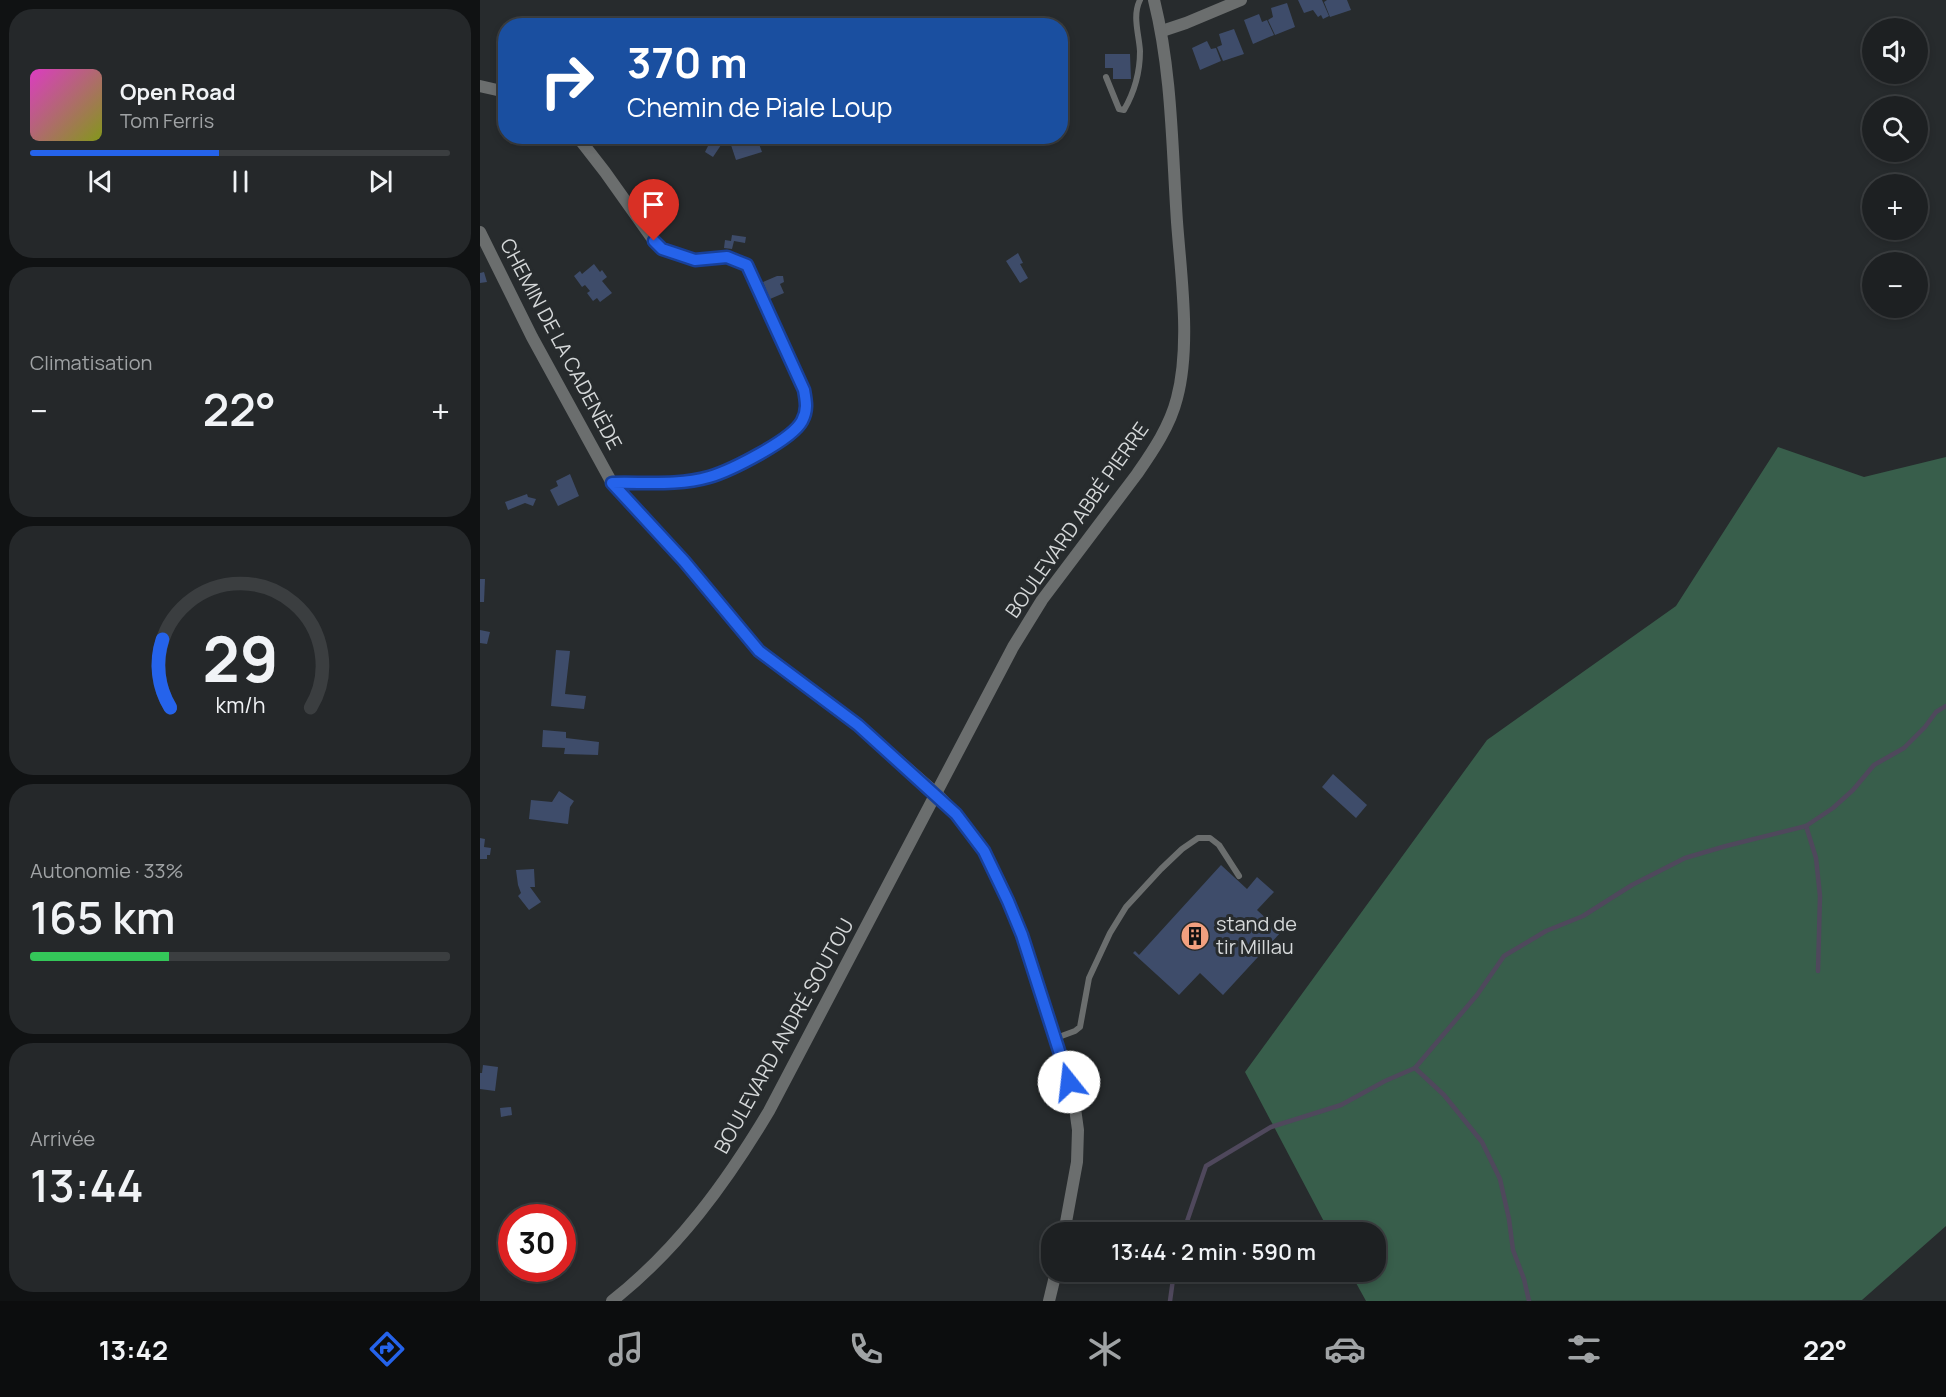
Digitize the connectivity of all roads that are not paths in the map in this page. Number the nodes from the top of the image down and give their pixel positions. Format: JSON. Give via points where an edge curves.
{"nodes":[{"id":1,"x":1140,"y":0,"type":"edge"},
{"id":2,"x":1154,"y":0,"type":"edge"},
{"id":3,"x":1241,"y":0,"type":"edge"},
{"id":4,"x":1162,"y":31,"type":"junction"},
{"id":5,"x":1106,"y":77,"type":"dead end"},
{"id":6,"x":480,"y":86,"type":"edge"},
{"id":7,"x":498,"y":90,"type":"edge"},
{"id":8,"x":583,"y":144,"type":"edge"},
{"id":9,"x":480,"y":232,"type":"edge"},
{"id":10,"x":612,"y":483,"type":"junction"},
{"id":11,"x":937,"y":794,"type":"junction"},
{"id":12,"x":1239,"y":876,"type":"dead end"},
{"id":13,"x":1056,"y":1038,"type":"junction"},
{"id":14,"x":1066,"y":1222,"type":"edge"},
{"id":15,"x":1054,"y":1282,"type":"edge"},
{"id":16,"x":612,"y":1301,"type":"edge"},
{"id":17,"x":1049,"y":1301,"type":"edge"}],
"edges":[{"from":1,"to":5,"type":"lane","via":[[1135,12],[1140,51],[1138,75],[1124,110],[1119,109]]},
{"from":2,"to":4,"type":"street","name":"BOULEVARD ABBÉ PIERRE"},
{"from":3,"to":4,"type":"street"},
{"from":4,"to":11,"type":"street","name":"BOULEVARD ABBÉ PIERRE","via":[[1183,322],[1183,369],[1177,400],[1151,454],[1027,623]]},
{"from":6,"to":7,"type":"street"},
{"from":8,"to":10,"type":"street","via":[[662,249],[695,260],[727,257],[747,265],[804,390],[807,409],[802,423],[778,442],[741,464],[708,477]]},
{"from":9,"to":10,"type":"street","name":"CHEMIN DE LA CADENÈDE"},
{"from":10,"to":11,"type":"street","name":"CHEMIN DE LA CADENÈDE","via":[[759,651],[858,725]]},
{"from":11,"to":13,"type":"street","name":"CHEMIN DE LA CADENÈDE","via":[[984,851],[1001,884]]},
{"from":11,"to":16,"type":"street","name":"BOULEVARD ANDRÉ SOUTOU","via":[[780,1090],[730,1174],[690,1226],[647,1272]]},
{"from":12,"to":13,"type":"lane","via":[[1210,838],[1198,838],[1182,849],[1126,907],[1089,978],[1080,1027]]},
{"from":13,"to":14,"type":"street","name":"CHEMIN DE LA CADENÈDE","via":[[1078,1130],[1077,1162]]},
{"from":15,"to":17,"type":"street"}]}
